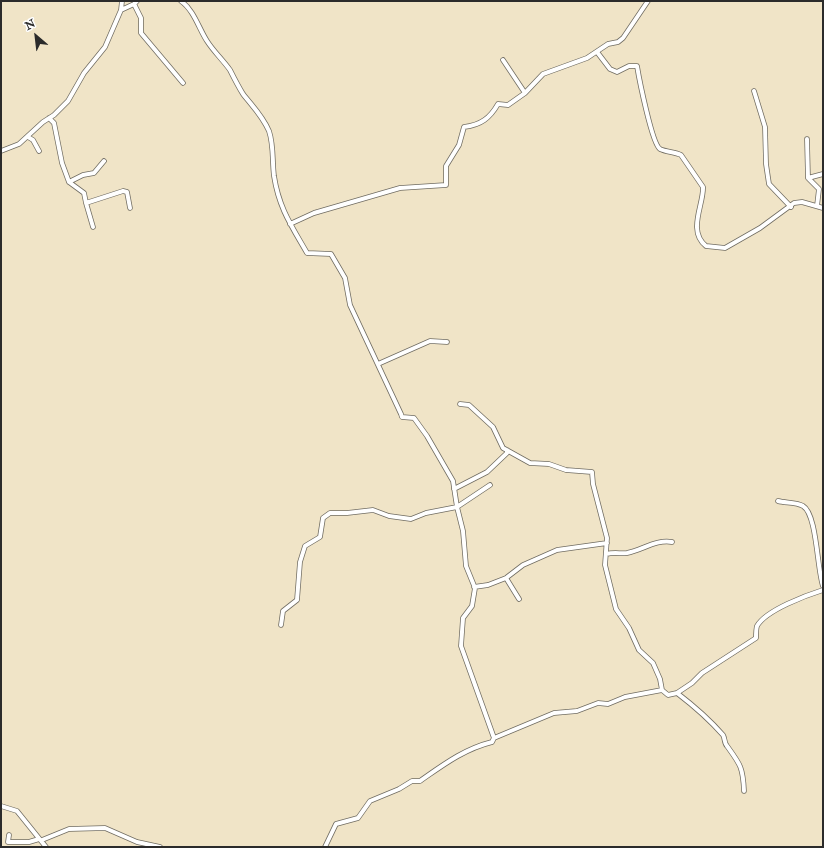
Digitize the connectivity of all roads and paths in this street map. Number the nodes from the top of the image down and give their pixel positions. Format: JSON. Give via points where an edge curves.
{"nodes":[{"id":1,"x":122,"y":1,"type":"edge"},
{"id":2,"x":181,"y":1,"type":"edge"},
{"id":3,"x":648,"y":1,"type":"edge"},
{"id":4,"x":136,"y":3,"type":"edge"},
{"id":5,"x":121,"y":10,"type":"junction"},
{"id":6,"x":597,"y":52,"type":"junction"},
{"id":7,"x":503,"y":60,"type":"dead end"},
{"id":8,"x":183,"y":83,"type":"dead end"},
{"id":9,"x":754,"y":91,"type":"dead end"},
{"id":10,"x":525,"y":93,"type":"junction"},
{"id":11,"x":50,"y":118,"type":"junction"},
{"id":12,"x":28,"y":137,"type":"junction"},
{"id":13,"x":807,"y":139,"type":"dead end"},
{"id":14,"x":1,"y":151,"type":"edge"},
{"id":15,"x":39,"y":151,"type":"dead end"},
{"id":16,"x":104,"y":161,"type":"dead end"},
{"id":17,"x":823,"y":174,"type":"edge"},
{"id":18,"x":808,"y":178,"type":"junction"},
{"id":19,"x":69,"y":182,"type":"junction"},
{"id":20,"x":86,"y":203,"type":"junction"},
{"id":21,"x":791,"y":206,"type":"junction"},
{"id":22,"x":818,"y":206,"type":"junction"},
{"id":23,"x":130,"y":208,"type":"dead end"},
{"id":24,"x":823,"y":208,"type":"edge"},
{"id":25,"x":290,"y":224,"type":"junction"},
{"id":26,"x":93,"y":228,"type":"dead end"},
{"id":27,"x":447,"y":342,"type":"dead end"},
{"id":28,"x":378,"y":364,"type":"junction"},
{"id":29,"x":460,"y":404,"type":"dead end"},
{"id":30,"x":507,"y":450,"type":"junction"},
{"id":31,"x":490,"y":485,"type":"dead end"},
{"id":32,"x":454,"y":489,"type":"junction"},
{"id":33,"x":778,"y":501,"type":"dead end"},
{"id":34,"x":457,"y":507,"type":"junction"},
{"id":35,"x":672,"y":542,"type":"dead end"},
{"id":36,"x":607,"y":543,"type":"junction"},
{"id":37,"x":606,"y":554,"type":"junction"},
{"id":38,"x":506,"y":578,"type":"junction"},
{"id":39,"x":823,"y":586,"type":"edge"},
{"id":40,"x":474,"y":587,"type":"junction"},
{"id":41,"x":823,"y":590,"type":"edge"},
{"id":42,"x":519,"y":599,"type":"dead end"},
{"id":43,"x":281,"y":625,"type":"dead end"},
{"id":44,"x":662,"y":690,"type":"junction"},
{"id":45,"x":677,"y":693,"type":"junction"},
{"id":46,"x":494,"y":738,"type":"junction"},
{"id":47,"x":744,"y":791,"type":"dead end"},
{"id":48,"x":1,"y":806,"type":"edge"},
{"id":49,"x":9,"y":835,"type":"dead end"},
{"id":50,"x":41,"y":839,"type":"junction"},
{"id":51,"x":46,"y":847,"type":"edge"},
{"id":52,"x":160,"y":847,"type":"edge"},
{"id":53,"x":325,"y":847,"type":"edge"}],
"edges":[{"from":1,"to":5,"type":"street"},
{"from":2,"to":25,"type":"street","via":[[229,69],[243,94],[259,111],[269,132],[274,156],[274,174],[282,209]]},
{"from":3,"to":6,"type":"street","via":[[618,42],[608,44]]},
{"from":4,"to":5,"type":"street"},
{"from":4,"to":8,"type":"street","via":[[141,18],[141,33]]},
{"from":5,"to":11,"type":"street","via":[[105,47],[84,73],[68,101]]},
{"from":6,"to":10,"type":"street","via":[[543,74]]},
{"from":6,"to":21,"type":"street","via":[[610,69],[617,72],[629,66],[637,66],[648,121],[657,146],[681,155],[703,187],[697,223],[698,236],[703,244],[725,248]]},
{"from":7,"to":10,"type":"street"},
{"from":9,"to":21,"type":"street","via":[[765,127],[769,184]]},
{"from":10,"to":25,"type":"street","via":[[508,105],[498,104],[484,122],[464,127],[459,145],[446,166],[446,185],[400,188],[314,213]]},
{"from":11,"to":12,"type":"street"},
{"from":11,"to":19,"type":"street","via":[[54,123],[62,163]]},
{"from":12,"to":14,"type":"street","via":[[20,144]]},
{"from":12,"to":15,"type":"street","via":[[33,140]]},
{"from":13,"to":18,"type":"street"},
{"from":16,"to":19,"type":"street","via":[[94,174],[83,175]]},
{"from":17,"to":18,"type":"street"},
{"from":18,"to":22,"type":"street","via":[[819,189]]},
{"from":19,"to":20,"type":"street","via":[[84,193]]},
{"from":20,"to":23,"type":"street","via":[[123,191],[126,192]]},
{"from":20,"to":26,"type":"street"},
{"from":21,"to":22,"type":"street","via":[[802,202]]},
{"from":22,"to":24,"type":"street"},
{"from":25,"to":28,"type":"street","via":[[307,253],[331,254],[345,278],[350,305]]},
{"from":27,"to":28,"type":"street","via":[[430,342]]},
{"from":28,"to":32,"type":"street","via":[[402,417],[414,418],[423,430],[453,480]]},
{"from":29,"to":30,"type":"street","via":[[469,405],[493,427],[503,448]]},
{"from":30,"to":32,"type":"street","via":[[488,472]]},
{"from":30,"to":36,"type":"street","via":[[530,463],[592,472]]},
{"from":31,"to":34,"type":"street"},
{"from":32,"to":34,"type":"street"},
{"from":33,"to":39,"type":"street","via":[[803,505],[810,513],[814,524],[816,552]]},
{"from":34,"to":40,"type":"street","via":[[463,531],[466,566]]},
{"from":34,"to":43,"type":"street","via":[[426,513],[411,519],[389,516],[373,510],[347,514],[330,513],[323,518],[320,537],[305,546],[300,562],[298,600],[283,611]]},
{"from":35,"to":37,"type":"street","via":[[665,541],[626,554]]},
{"from":36,"to":37,"type":"street"},
{"from":36,"to":38,"type":"street","via":[[557,550],[523,565]]},
{"from":37,"to":44,"type":"street","via":[[605,566],[616,608],[639,650],[652,663]]},
{"from":38,"to":40,"type":"street"},
{"from":38,"to":42,"type":"street"},
{"from":40,"to":46,"type":"street","via":[[472,606],[463,618],[461,646]]},
{"from":41,"to":45,"type":"street","via":[[786,604],[757,626],[756,638],[702,673]]},
{"from":44,"to":45,"type":"street","via":[[668,695]]},
{"from":44,"to":46,"type":"street","via":[[625,697],[608,704],[598,703],[577,711],[554,713]]},
{"from":45,"to":47,"type":"street","via":[[705,715],[724,736],[725,744],[737,758],[743,773]]},
{"from":46,"to":53,"type":"street","via":[[492,742],[474,747],[448,761],[420,781],[412,781],[370,801],[358,818],[336,824]]},
{"from":48,"to":50,"type":"street","via":[[17,810]]},
{"from":49,"to":50,"type":"street","via":[[8,842]]},
{"from":50,"to":51,"type":"street"},
{"from":50,"to":52,"type":"street","via":[[69,829],[105,828],[137,842]]}]}
